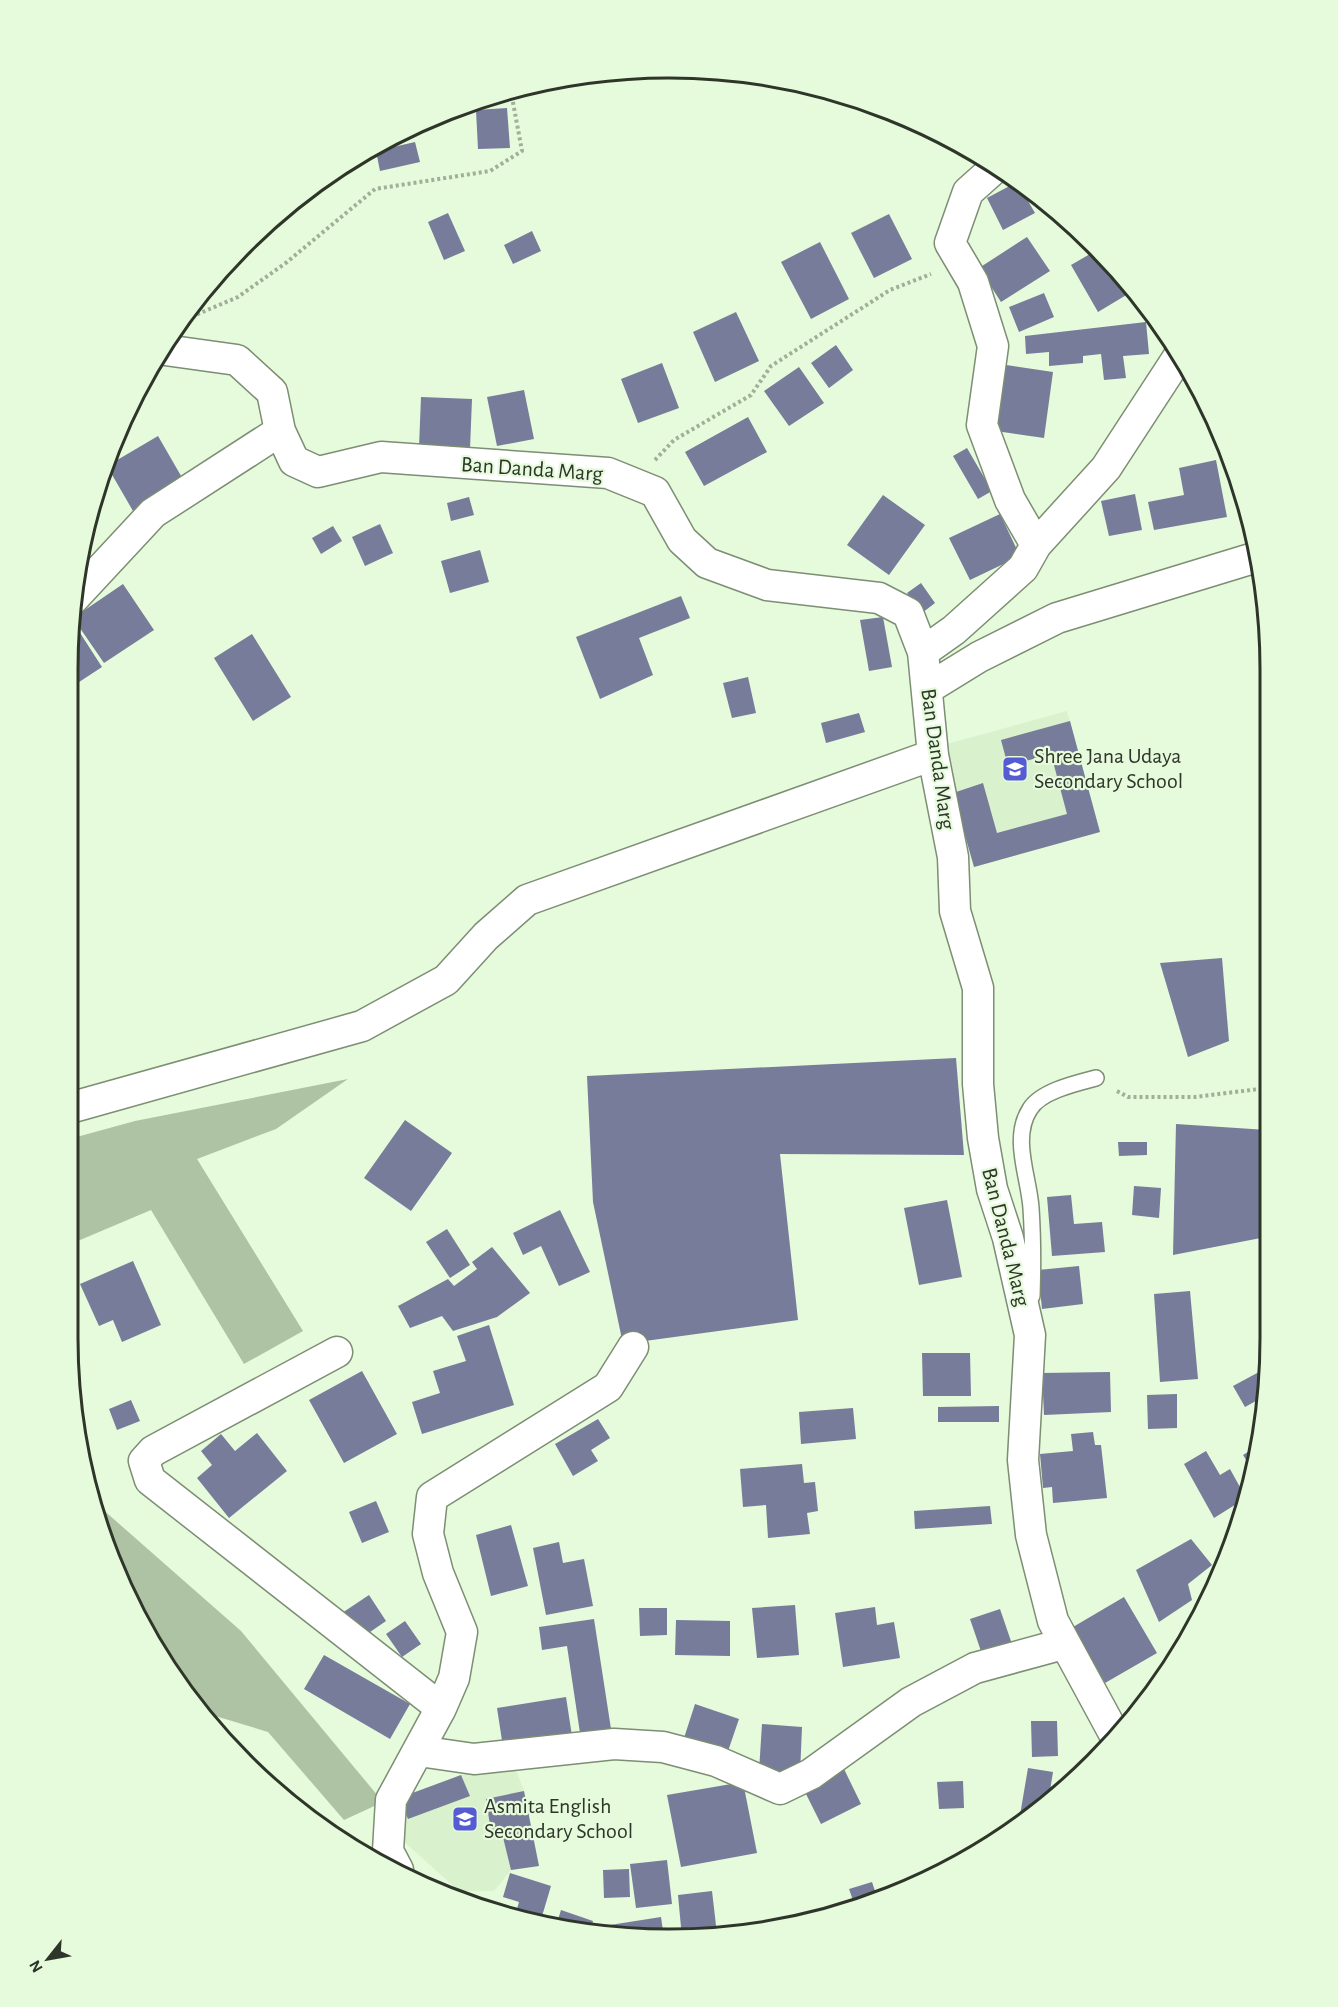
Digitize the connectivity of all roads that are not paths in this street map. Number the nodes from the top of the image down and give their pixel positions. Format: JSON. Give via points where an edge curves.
{"nodes":[{"id":1,"x":989,"y":173,"type":"edge"},
{"id":2,"x":172,"y":351,"type":"edge"},
{"id":3,"x":1174,"y":363,"type":"edge"},
{"id":4,"x":280,"y":430,"type":"junction"},
{"id":5,"x":1036,"y":545,"type":"junction"},
{"id":6,"x":1250,"y":559,"type":"edge"},
{"id":7,"x":84,"y":587,"type":"edge"},
{"id":8,"x":923,"y":652,"type":"junction"},
{"id":9,"x":927,"y":689,"type":"junction"},
{"id":10,"x":933,"y":754,"type":"junction"},
{"id":11,"x":1096,"y":1078,"type":"road end"},
{"id":12,"x":78,"y":1106,"type":"edge"},
{"id":13,"x":1030,"y":1335,"type":"junction"},
{"id":14,"x":633,"y":1347,"type":"dead end"},
{"id":15,"x":337,"y":1352,"type":"dead end"},
{"id":16,"x":1063,"y":1644,"type":"junction"},
{"id":17,"x":441,"y":1708,"type":"junction"},
{"id":18,"x":1112,"y":1730,"type":"edge"},
{"id":19,"x":419,"y":1751,"type":"junction"},
{"id":20,"x":393,"y":1860,"type":"edge"}],
"edges":[{"from":1,"to":5,"type":"street","via":[[968,192],[950,243],[973,282],[993,346],[982,425],[1010,500]]},
{"from":2,"to":4,"type":"street","name":"Ban Danda Marg","via":[[237,360],[272,392]]},
{"from":3,"to":5,"type":"street","via":[[1106,468]]},
{"from":4,"to":7,"type":"street","via":[[153,513]]},
{"from":4,"to":8,"type":"street","name":"Ban Danda Marg","via":[[294,461],[318,472],[381,457],[608,473],[655,492],[682,540],[707,563],[767,585],[879,598],[908,613]]},
{"from":5,"to":8,"type":"street","via":[[1023,568],[954,630]]},
{"from":6,"to":9,"type":"street","via":[[1057,618],[979,657]]},
{"from":8,"to":9,"type":"street","name":"Ban Danda Marg"},
{"from":9,"to":10,"type":"street","name":"Ban Danda Marg"},
{"from":10,"to":12,"type":"street","via":[[526,900],[446,980],[362,1026]]},
{"from":10,"to":13,"type":"street","name":"Ban Danda Marg","via":[[953,856],[955,911],[978,988],[982,1138]]},
{"from":11,"to":13,"type":"lane","via":[[1063,1086],[1030,1107],[1022,1131],[1032,1239]]},
{"from":13,"to":16,"type":"street","name":"Ban Danda Marg","via":[[1023,1460],[1029,1524],[1053,1622]]},
{"from":14,"to":17,"type":"street","via":[[608,1387],[432,1497],[428,1534],[438,1573],[462,1632],[454,1678]]},
{"from":15,"to":17,"type":"street","via":[[153,1451],[144,1461],[150,1480]]},
{"from":16,"to":18,"type":"street","name":"Ban Danda Marg"},
{"from":16,"to":19,"type":"street","via":[[975,1668],[911,1702],[811,1774],[780,1789],[716,1761],[663,1747],[614,1744],[474,1759]]},
{"from":17,"to":19,"type":"street"},
{"from":19,"to":20,"type":"street","via":[[392,1800],[388,1851]]}]}
